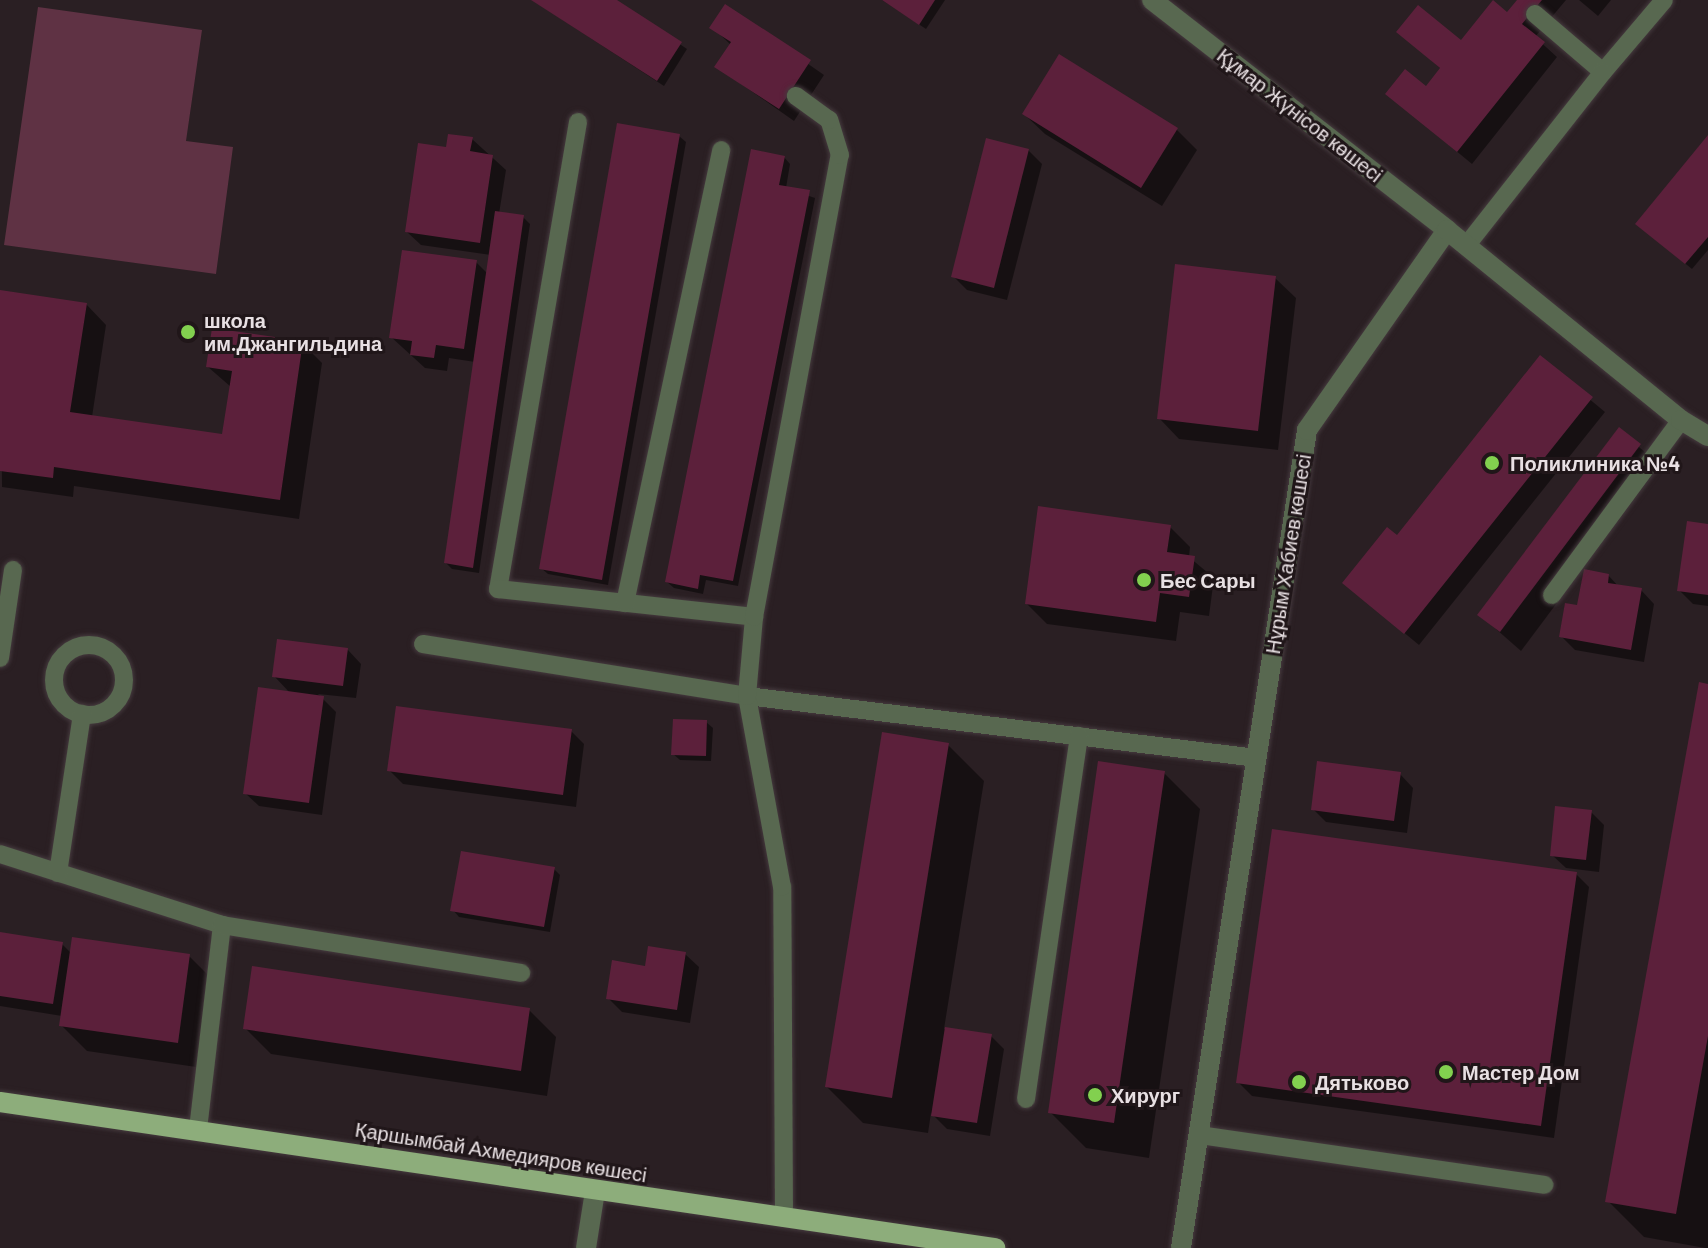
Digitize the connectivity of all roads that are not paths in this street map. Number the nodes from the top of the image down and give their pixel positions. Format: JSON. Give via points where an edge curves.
{"nodes":[{"id":1,"x":1152,"y":0,"type":"edge"},
{"id":2,"x":1664,"y":0,"type":"edge"},
{"id":3,"x":1535,"y":14,"type":"dead end"},
{"id":4,"x":1603,"y":72,"type":"junction"},
{"id":5,"x":796,"y":96,"type":"dead end"},
{"id":6,"x":578,"y":122,"type":"dead end"},
{"id":7,"x":721,"y":150,"type":"dead end"},
{"id":8,"x":1447,"y":230,"type":"junction"},
{"id":9,"x":1466,"y":246,"type":"junction"},
{"id":10,"x":1681,"y":420,"type":"junction"},
{"id":11,"x":1708,"y":436,"type":"edge"},
{"id":12,"x":13,"y":570,"type":"dead end"},
{"id":13,"x":1552,"y":595,"type":"dead end"},
{"id":14,"x":625,"y":603,"type":"junction"},
{"id":15,"x":754,"y":617,"type":"junction"},
{"id":16,"x":423,"y":644,"type":"dead end"},
{"id":17,"x":0,"y":658,"type":"edge"},
{"id":18,"x":747,"y":696,"type":"junction"},
{"id":19,"x":82,"y":714,"type":"dead end"},
{"id":20,"x":1079,"y":736,"type":"junction"},
{"id":21,"x":1257,"y":758,"type":"junction"},
{"id":22,"x":0,"y":854,"type":"edge"},
{"id":23,"x":58,"y":873,"type":"junction"},
{"id":24,"x":222,"y":925,"type":"junction"},
{"id":25,"x":521,"y":973,"type":"dead end"},
{"id":26,"x":1026,"y":1099,"type":"dead end"},
{"id":27,"x":0,"y":1102,"type":"edge"},
{"id":28,"x":198,"y":1130,"type":"junction"},
{"id":29,"x":1199,"y":1135,"type":"junction"},
{"id":30,"x":1544,"y":1185,"type":"dead end"},
{"id":31,"x":595,"y":1191,"type":"junction"},
{"id":32,"x":784,"y":1218,"type":"junction"},
{"id":33,"x":586,"y":1248,"type":"edge"},
{"id":34,"x":995,"y":1248,"type":"edge"},
{"id":35,"x":1181,"y":1248,"type":"edge"}],
"edges":[{"from":1,"to":8,"type":"street","name":"Құмар Жүнісов көшесі"},
{"from":2,"to":4,"type":"lane"},
{"from":3,"to":4,"type":"lane"},
{"from":4,"to":9,"type":"lane"},
{"from":5,"to":15,"type":"lane","via":[[829,120],[840,155]]},
{"from":6,"to":14,"type":"lane","via":[[498,589]]},
{"from":7,"to":14,"type":"lane"},
{"from":8,"to":9,"type":"street"},
{"from":8,"to":21,"type":"street","name":"Нұрым Хабиев көшесі","via":[[1307,430]]},
{"from":9,"to":10,"type":"street"},
{"from":10,"to":11,"type":"street"},
{"from":10,"to":13,"type":"lane"},
{"from":12,"to":17,"type":"lane"},
{"from":14,"to":15,"type":"lane"},
{"from":15,"to":18,"type":"lane"},
{"from":16,"to":18,"type":"lane"},
{"from":18,"to":20,"type":"lane"},
{"from":18,"to":32,"type":"lane","via":[[782,887]]},
{"from":19,"to":23,"type":"lane"},
{"from":20,"to":21,"type":"lane"},
{"from":20,"to":26,"type":"lane"},
{"from":21,"to":29,"type":"street","name":"Нұрым Хабиев көшесі"},
{"from":22,"to":23,"type":"lane"},
{"from":23,"to":24,"type":"lane"},
{"from":24,"to":25,"type":"lane"},
{"from":24,"to":28,"type":"lane"},
{"from":27,"to":28,"type":"main road","name":"Қаршымбай Ахмедияров көшесі"},
{"from":28,"to":31,"type":"main road","name":"Қаршымбай Ахмедияров көшесі"},
{"from":29,"to":30,"type":"lane"},
{"from":29,"to":35,"type":"street","name":"Нұрым Хабиев көшесі"},
{"from":31,"to":32,"type":"main road","name":"Қаршымбай Ахмедияров көшесі"},
{"from":31,"to":33,"type":"street"},
{"from":32,"to":34,"type":"main road","name":"Қаршымбай Ахмедияров көшесі"}]}
